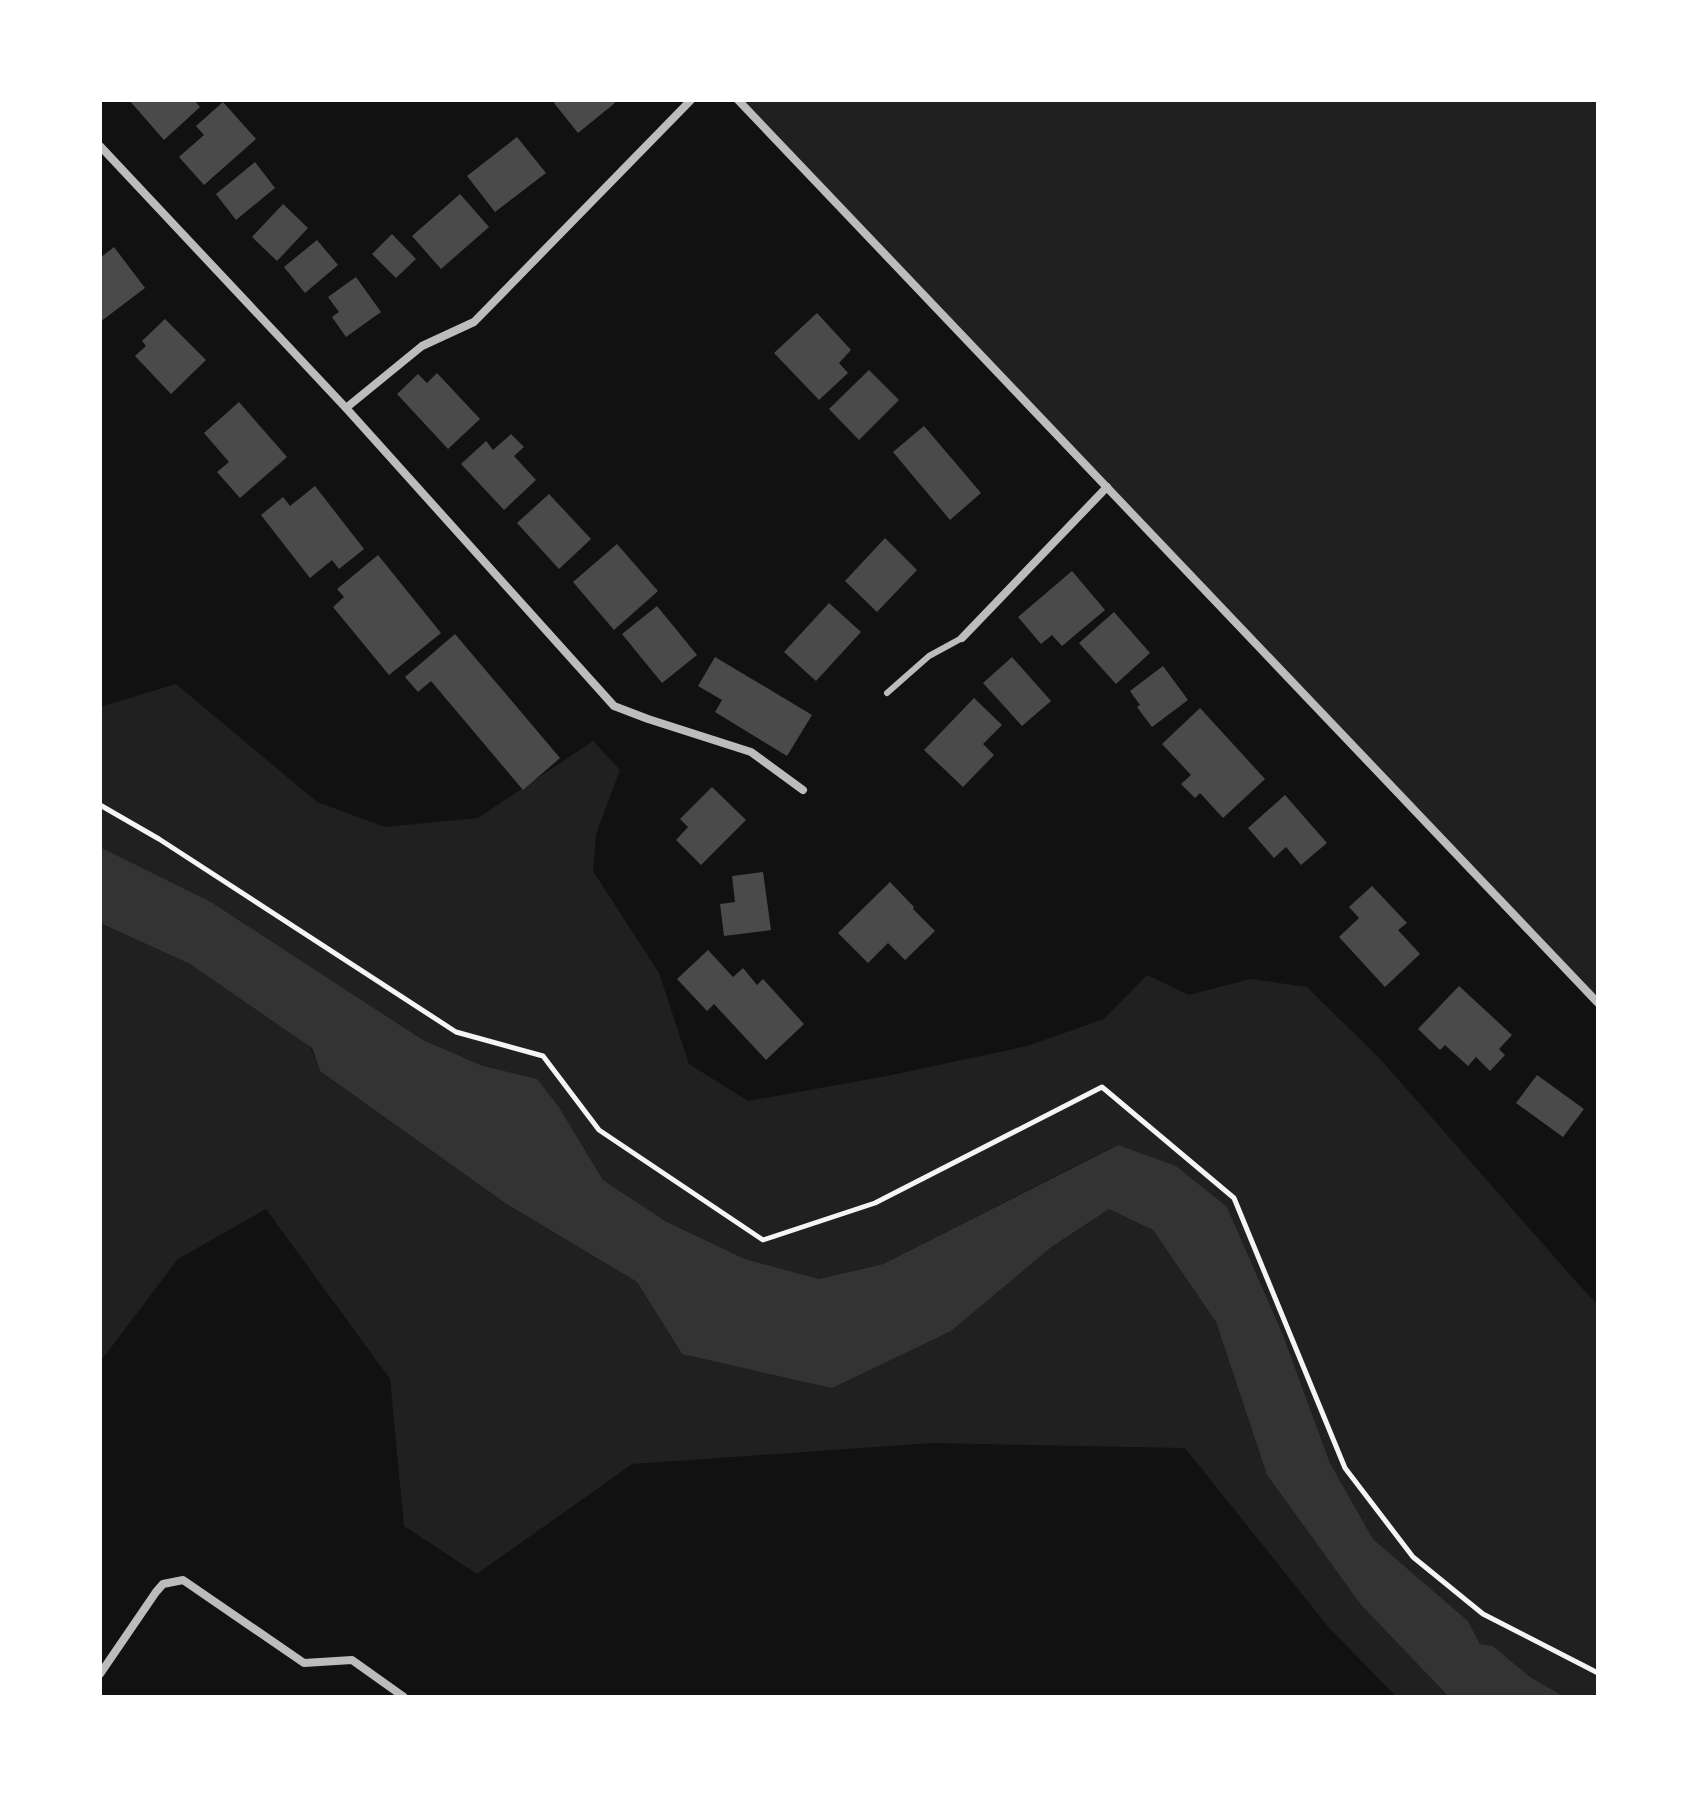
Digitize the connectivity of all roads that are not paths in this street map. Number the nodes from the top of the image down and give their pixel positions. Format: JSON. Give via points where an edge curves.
{"nodes":[{"id":1,"x":691,"y":100,"type":"edge"},
{"id":2,"x":738,"y":100,"type":"edge"},
{"id":3,"x":100,"y":146,"type":"edge"},
{"id":4,"x":346,"y":408,"type":"junction"},
{"id":5,"x":1107,"y":487,"type":"junction"},
{"id":6,"x":962,"y":638,"type":"joint"},
{"id":7,"x":887,"y":693,"type":"dead end"},
{"id":8,"x":803,"y":790,"type":"dead end"},
{"id":9,"x":1598,"y":1003,"type":"edge"},
{"id":10,"x":100,"y":1674,"type":"edge"},
{"id":11,"x":404,"y":1697,"type":"edge"}],
"edges":[{"from":1,"to":4,"type":"street","via":[[474,322],[422,346]]},
{"from":2,"to":5,"type":"street"},
{"from":3,"to":4,"type":"street"},
{"from":4,"to":8,"type":"street","via":[[614,706],[751,752]]},
{"from":5,"to":6,"type":"street"},
{"from":5,"to":9,"type":"street"},
{"from":6,"to":7,"type":"lane","via":[[929,656]]},
{"from":10,"to":11,"type":"street","via":[[163,1584],[183,1580],[304,1663],[352,1660]]}]}
